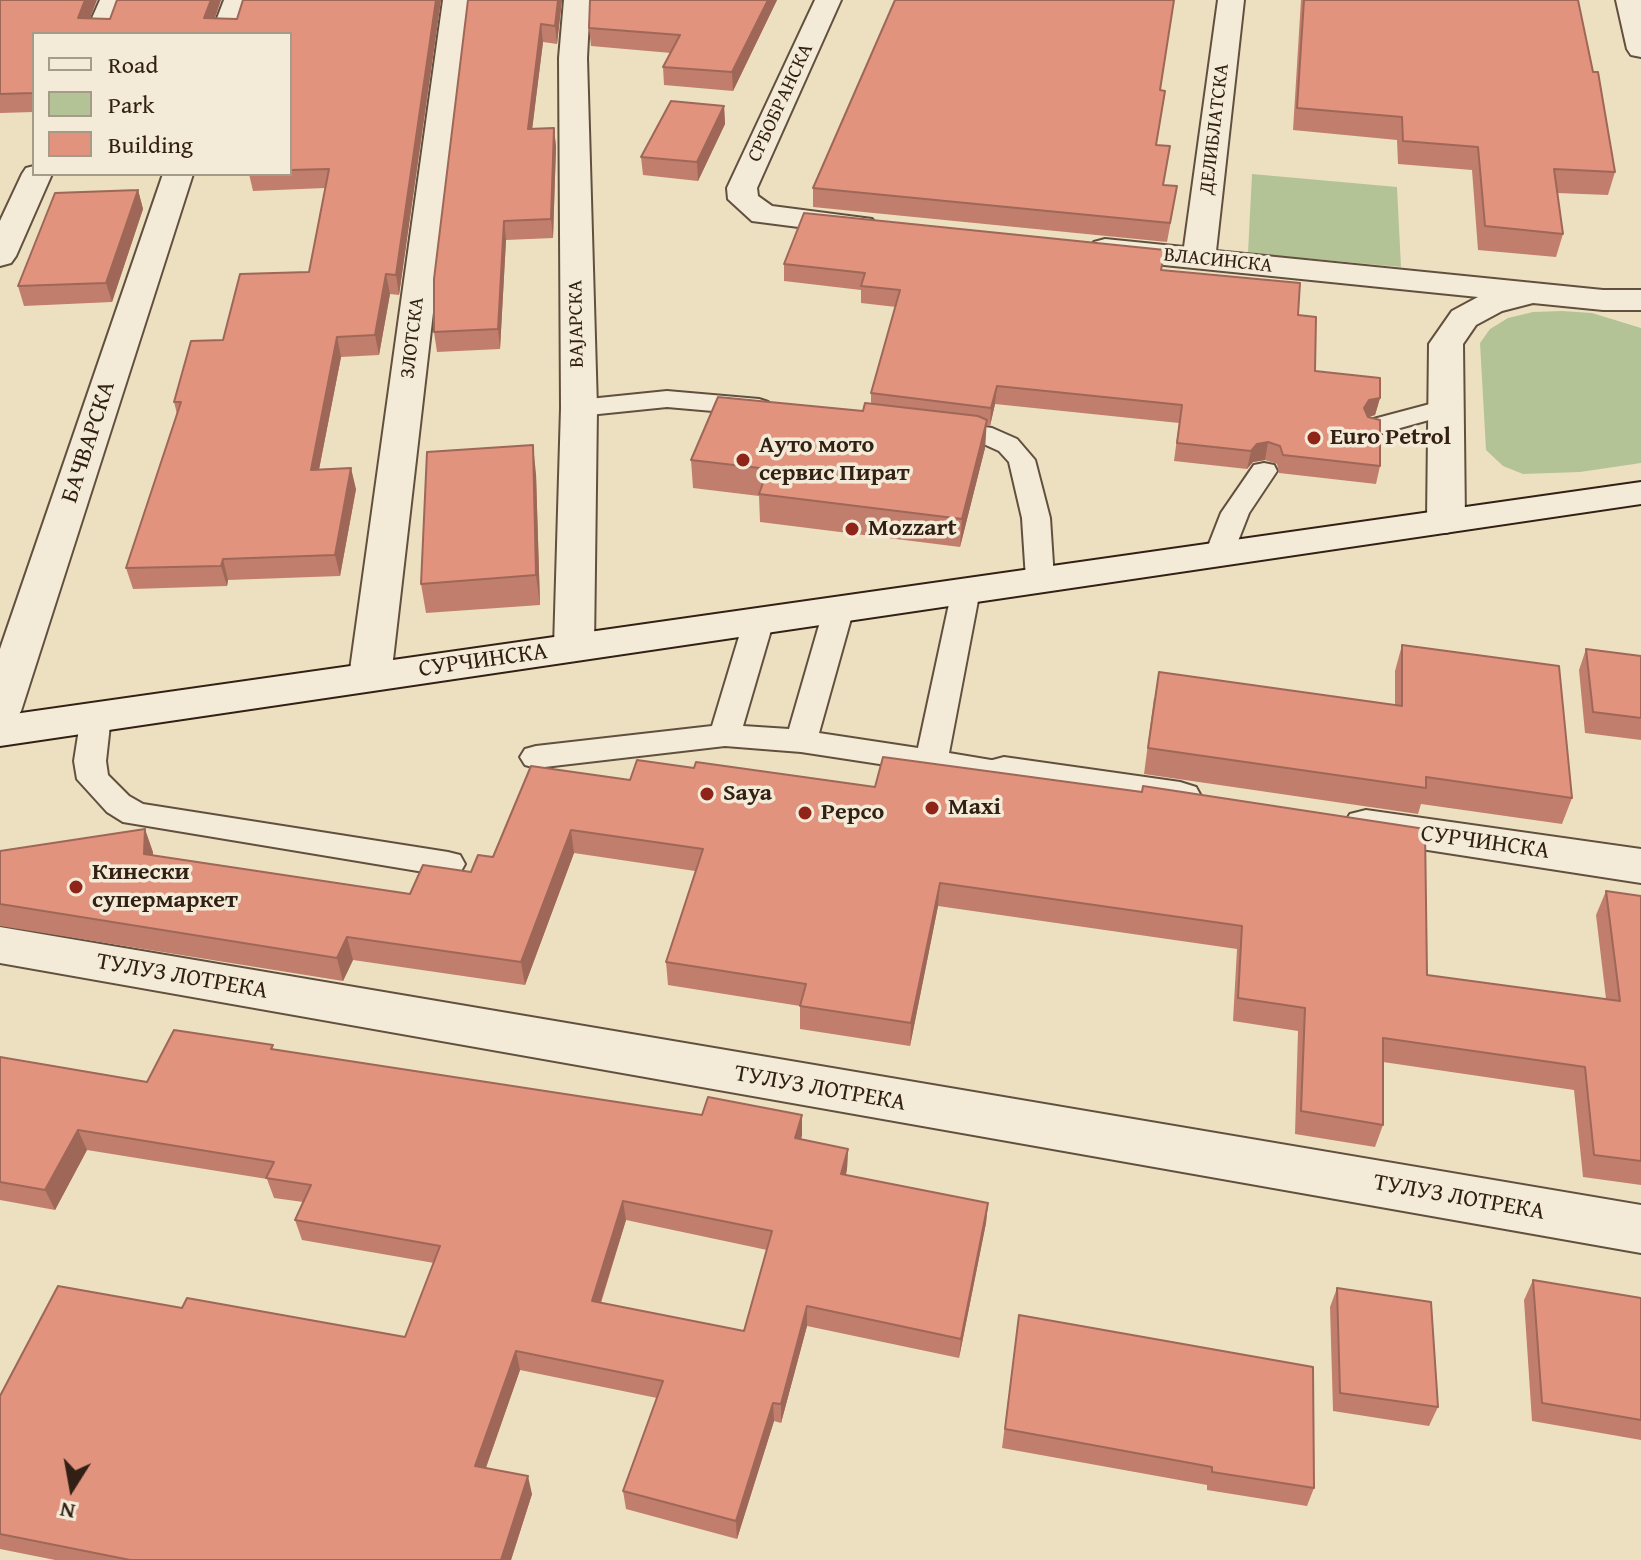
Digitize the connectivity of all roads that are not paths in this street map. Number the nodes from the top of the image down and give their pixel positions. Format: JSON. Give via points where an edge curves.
{"nodes":[{"id":1,"x":113,"y":0,"type":"edge"},
{"id":2,"x":237,"y":0,"type":"edge"},
{"id":3,"x":456,"y":0,"type":"edge"},
{"id":4,"x":577,"y":0,"type":"edge"},
{"id":5,"x":828,"y":0,"type":"edge"},
{"id":6,"x":1231,"y":0,"type":"edge"},
{"id":7,"x":1629,"y":0,"type":"edge"},
{"id":8,"x":100,"y":32,"type":"edge"},
{"id":9,"x":226,"y":32,"type":"edge"},
{"id":10,"x":1641,"y":49,"type":"edge"},
{"id":11,"x":36,"y":176,"type":"edge"},
{"id":12,"x":177,"y":176,"type":"edge"},
{"id":13,"x":891,"y":229,"type":"edge"},
{"id":14,"x":1076,"y":246,"type":"edge"},
{"id":15,"x":0,"y":256,"type":"edge"},
{"id":16,"x":1199,"y":258,"type":"junction"},
{"id":17,"x":1343,"y":274,"type":"junction"},
{"id":18,"x":1544,"y":294,"type":"junction"},
{"id":19,"x":1603,"y":300,"type":"junction"},
{"id":20,"x":1641,"y":300,"type":"edge"},
{"id":21,"x":1641,"y":311,"type":"edge"},
{"id":22,"x":1446,"y":344,"type":"junction"},
{"id":23,"x":579,"y":408,"type":"junction"},
{"id":24,"x":1445,"y":408,"type":"junction"},
{"id":25,"x":786,"y":410,"type":"edge"},
{"id":26,"x":922,"y":426,"type":"edge"},
{"id":27,"x":1375,"y":427,"type":"edge"},
{"id":28,"x":1264,"y":471,"type":"edge"},
{"id":29,"x":1641,"y":493,"type":"edge"},
{"id":30,"x":1446,"y":521,"type":"junction"},
{"id":31,"x":1219,"y":554,"type":"junction"},
{"id":32,"x":1040,"y":579,"type":"junction"},
{"id":33,"x":966,"y":590,"type":"junction"},
{"id":34,"x":839,"y":608,"type":"junction"},
{"id":35,"x":759,"y":620,"type":"junction"},
{"id":36,"x":574,"y":647,"type":"junction"},
{"id":37,"x":370,"y":677,"type":"junction"},
{"id":38,"x":0,"y":711,"type":"edge"},
{"id":39,"x":96,"y":716,"type":"junction"},
{"id":40,"x":0,"y":731,"type":"edge"},
{"id":41,"x":725,"y":735,"type":"junction"},
{"id":42,"x":801,"y":741,"type":"junction"},
{"id":43,"x":536,"y":757,"type":"dead end"},
{"id":44,"x":931,"y":761,"type":"junction"},
{"id":45,"x":1004,"y":772,"type":"joint"},
{"id":46,"x":1215,"y":803,"type":"edge"},
{"id":47,"x":1320,"y":819,"type":"edge"},
{"id":48,"x":448,"y":864,"type":"dead end"},
{"id":49,"x":1641,"y":866,"type":"edge"},
{"id":50,"x":0,"y":945,"type":"edge"},
{"id":51,"x":1641,"y":1229,"type":"edge"}],
"edges":[{"from":1,"to":8,"type":"street"},
{"from":2,"to":9,"type":"street"},
{"from":3,"to":37,"type":"street","name":"ЗЛОТСКА"},
{"from":4,"to":23,"type":"street","name":"ВАЈАРСКА","via":[[573,58]]},
{"from":5,"to":13,"type":"street","name":"СРБОБРАНСКА","via":[[742,188],[743,199],[763,214]]},
{"from":6,"to":16,"type":"street","name":"ДЕЛИБЛАТСКА"},
{"from":7,"to":10,"type":"street"},
{"from":11,"to":15,"type":"street"},
{"from":12,"to":38,"type":"street","name":"БАЧВАРСКА"},
{"from":14,"to":16,"type":"street","name":"ВЛАСИНСКА"},
{"from":16,"to":17,"type":"street","name":"ВЛАСИНСКА"},
{"from":17,"to":18,"type":"street","name":"ВЛАСИНСКА"},
{"from":17,"to":22,"type":"street","via":[[1417,302],[1430,312]]},
{"from":18,"to":19,"type":"street","name":"ВЛАСИНСКА"},
{"from":18,"to":22,"type":"street","via":[[1510,298],[1474,311]]},
{"from":19,"to":20,"type":"street","name":"ВЛАСИНСКА"},
{"from":19,"to":21,"type":"street"},
{"from":22,"to":24,"type":"street"},
{"from":23,"to":25,"type":"lane","via":[[667,399]]},
{"from":23,"to":36,"type":"street","name":"ВАЈАРСКА"},
{"from":24,"to":27,"type":"lane"},
{"from":24,"to":30,"type":"street"},
{"from":26,"to":32,"type":"lane","via":[[983,434],[1008,445],[1022,460],[1036,518]]},
{"from":28,"to":31,"type":"lane","via":[[1235,513]]},
{"from":29,"to":30,"type":"street","name":"СУРЧИНСКА"},
{"from":30,"to":31,"type":"street","name":"СУРЧИНСКА"},
{"from":31,"to":32,"type":"street","name":"СУРЧИНСКА"},
{"from":32,"to":33,"type":"street","name":"СУРЧИНСКА"},
{"from":33,"to":34,"type":"street","name":"СУРЧИНСКА"},
{"from":33,"to":44,"type":"lane"},
{"from":34,"to":35,"type":"street","name":"СУРЧИНСКА"},
{"from":34,"to":42,"type":"lane"},
{"from":35,"to":36,"type":"street","name":"СУРЧИНСКА"},
{"from":35,"to":41,"type":"lane"},
{"from":36,"to":37,"type":"street","name":"СУРЧИНСКА"},
{"from":37,"to":39,"type":"street","name":"СУРЧИНСКА"},
{"from":39,"to":40,"type":"street","name":"СУРЧИНСКА"},
{"from":39,"to":48,"type":"lane","via":[[93,779],[135,814]]},
{"from":41,"to":42,"type":"lane"},
{"from":41,"to":43,"type":"lane"},
{"from":42,"to":44,"type":"lane"},
{"from":44,"to":45,"type":"lane"},
{"from":45,"to":46,"type":"street"},
{"from":47,"to":49,"type":"street","name":"СУРЧИНСКА"},
{"from":50,"to":51,"type":"street","name":"ТУЛУЗ ЛОТРЕКА"}]}
